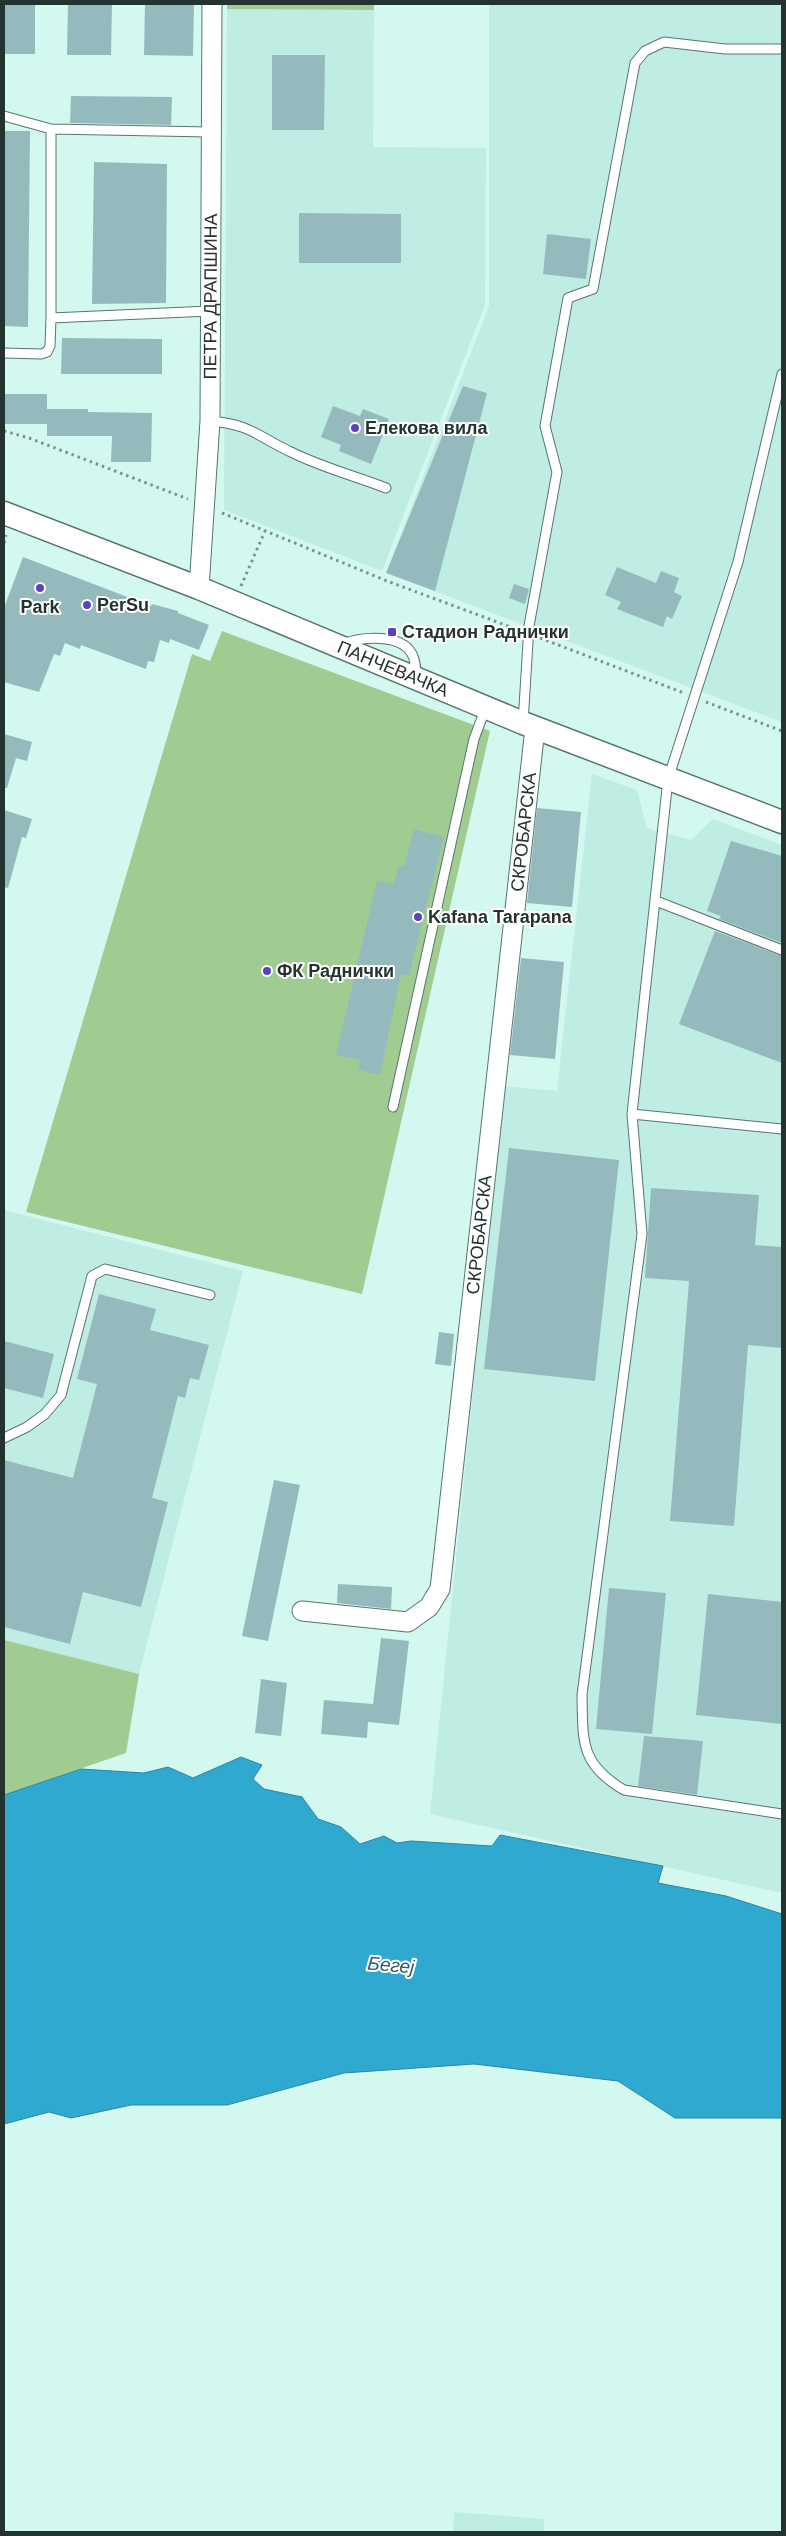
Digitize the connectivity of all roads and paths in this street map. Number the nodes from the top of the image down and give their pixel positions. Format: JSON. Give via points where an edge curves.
{"nodes":[{"id":1,"x":212,"y":4,"type":"edge"},
{"id":2,"x":782,"y":49,"type":"edge"},
{"id":3,"x":4,"y":116,"type":"edge"},
{"id":4,"x":51,"y":129,"type":"junction"},
{"id":5,"x":210,"y":132,"type":"junction"},
{"id":6,"x":210,"y":311,"type":"junction"},
{"id":7,"x":51,"y":318,"type":"junction"},
{"id":8,"x":4,"y":353,"type":"edge"},
{"id":9,"x":782,"y":374,"type":"edge"},
{"id":10,"x":210,"y":421,"type":"junction"},
{"id":11,"x":4,"y":431,"type":"edge"},
{"id":12,"x":386,"y":488,"type":"dead end"},
{"id":13,"x":204,"y":505,"type":"junction"},
{"id":14,"x":4,"y":513,"type":"edge"},
{"id":15,"x":265,"y":531,"type":"junction"},
{"id":16,"x":199,"y":588,"type":"junction"},
{"id":17,"x":233,"y":603,"type":"junction"},
{"id":18,"x":528,"y":634,"type":"junction"},
{"id":19,"x":694,"y":697,"type":"junction"},
{"id":20,"x":486,"y":707,"type":"junction"},
{"id":21,"x":529,"y":725,"type":"junction"},
{"id":22,"x":782,"y":731,"type":"edge"},
{"id":23,"x":668,"y":778,"type":"junction"},
{"id":24,"x":782,"y":822,"type":"edge"},
{"id":25,"x":656,"y":901,"type":"junction"},
{"id":26,"x":782,"y":950,"type":"edge"},
{"id":27,"x":393,"y":1107,"type":"dead end"},
{"id":28,"x":632,"y":1114,"type":"junction"},
{"id":29,"x":782,"y":1129,"type":"edge"},
{"id":30,"x":210,"y":1295,"type":"dead end"},
{"id":31,"x":4,"y":1438,"type":"edge"},
{"id":32,"x":302,"y":1611,"type":"dead end"},
{"id":33,"x":782,"y":1814,"type":"edge"}],
"edges":[{"from":1,"to":5,"type":"street","name":"ПЕТРА ДРАПШИНА"},
{"from":2,"to":18,"type":"lane","via":[[726,50],[664,42],[645,51],[635,63],[594,289],[568,298],[545,426],[557,472]]},
{"from":3,"to":4,"type":"lane"},
{"from":4,"to":5,"type":"lane"},
{"from":4,"to":7,"type":"lane"},
{"from":5,"to":6,"type":"street","name":"ПЕТРА ДРАПШИНА"},
{"from":6,"to":7,"type":"lane"},
{"from":6,"to":10,"type":"street","name":"ПЕТРА ДРАПШИНА"},
{"from":7,"to":8,"type":"lane","via":[[47,352]]},
{"from":9,"to":19,"type":"lane","via":[[738,562]]},
{"from":10,"to":12,"type":"lane","via":[[250,428],[292,453]]},
{"from":10,"to":13,"type":"street","name":"ПЕТРА ДРАПШИНА"},
{"from":11,"to":13,"type":"path"},
{"from":13,"to":15,"type":"path"},
{"from":13,"to":16,"type":"street","name":"ПЕТРА ДРАПШИНА"},
{"from":14,"to":16,"type":"street","name":"ПАНЧЕВАЧКА"},
{"from":15,"to":17,"type":"path"},
{"from":15,"to":18,"type":"path"},
{"from":16,"to":17,"type":"street","name":"ПАНЧЕВАЧКА"},
{"from":17,"to":20,"type":"street","name":"ПАНЧЕВАЧКА"},
{"from":18,"to":19,"type":"path"},
{"from":18,"to":21,"type":"lane"},
{"from":19,"to":22,"type":"path"},
{"from":19,"to":23,"type":"lane"},
{"from":20,"to":21,"type":"street","name":"ПАНЧЕВАЧКА"},
{"from":20,"to":27,"type":"lane","via":[[474,739]]},
{"from":21,"to":23,"type":"street","name":"ПАНЧЕВАЧКА"},
{"from":21,"to":32,"type":"street","name":"СКРОБАРСКА","via":[[440,1589],[430,1607],[408,1622]]},
{"from":23,"to":24,"type":"street","name":"ПАНЧЕВАЧКА"},
{"from":23,"to":25,"type":"lane"},
{"from":25,"to":26,"type":"lane"},
{"from":25,"to":28,"type":"lane"},
{"from":28,"to":29,"type":"lane"},
{"from":28,"to":33,"type":"lane","via":[[642,1234],[582,1695],[583,1738],[590,1762],[604,1778],[624,1790]]},
{"from":30,"to":31,"type":"lane","via":[[105,1269],[92,1276],[61,1396],[45,1414]]}]}
